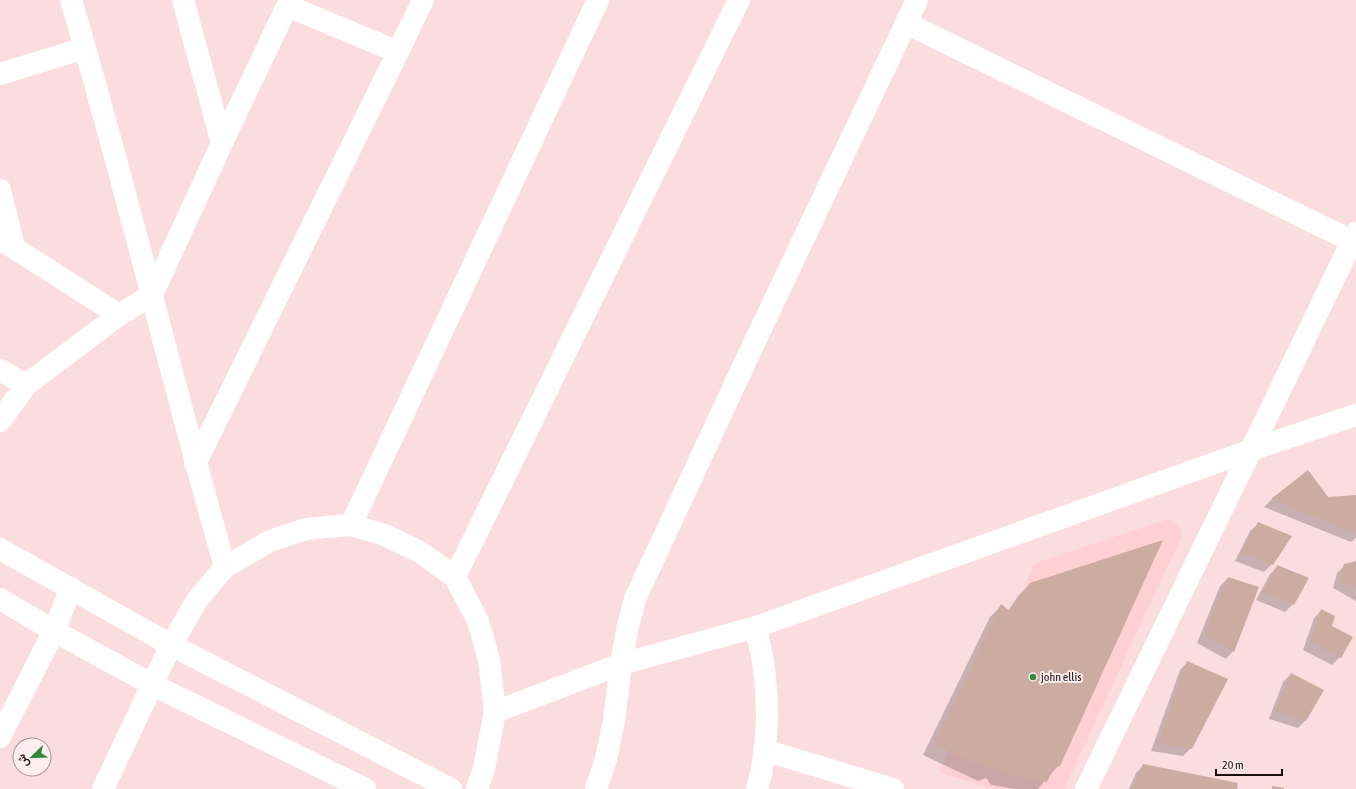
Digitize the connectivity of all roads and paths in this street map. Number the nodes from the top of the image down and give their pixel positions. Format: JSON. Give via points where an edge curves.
{"nodes":[{"id":1,"x":71,"y":0,"type":"edge"},
{"id":2,"x":183,"y":0,"type":"edge"},
{"id":3,"x":422,"y":0,"type":"edge"},
{"id":4,"x":598,"y":0,"type":"edge"},
{"id":5,"x":739,"y":0,"type":"edge"},
{"id":6,"x":917,"y":0,"type":"edge"},
{"id":7,"x":289,"y":3,"type":"edge"},
{"id":8,"x":906,"y":23,"type":"junction"},
{"id":9,"x":85,"y":48,"type":"junction"},
{"id":10,"x":398,"y":52,"type":"junction"},
{"id":11,"x":0,"y":74,"type":"edge"},
{"id":12,"x":222,"y":143,"type":"junction"},
{"id":13,"x":0,"y":190,"type":"edge"},
{"id":14,"x":1354,"y":237,"type":"edge"},
{"id":15,"x":7,"y":243,"type":"edge"},
{"id":16,"x":152,"y":295,"type":"junction"},
{"id":17,"x":119,"y":315,"type":"junction"},
{"id":18,"x":0,"y":370,"type":"edge"},
{"id":19,"x":26,"y":385,"type":"junction"},
{"id":20,"x":1356,"y":415,"type":"edge"},
{"id":21,"x":0,"y":421,"type":"edge"},
{"id":22,"x":1251,"y":450,"type":"junction"},
{"id":23,"x":196,"y":464,"type":"junction"},
{"id":24,"x":351,"y":525,"type":"junction"},
{"id":25,"x":0,"y":548,"type":"edge"},
{"id":26,"x":225,"y":567,"type":"junction"},
{"id":27,"x":455,"y":577,"type":"junction"},
{"id":28,"x":71,"y":588,"type":"junction"},
{"id":29,"x":0,"y":599,"type":"edge"},
{"id":30,"x":756,"y":627,"type":"junction"},
{"id":31,"x":54,"y":631,"type":"junction"},
{"id":32,"x":171,"y":645,"type":"junction"},
{"id":33,"x":621,"y":664,"type":"junction"},
{"id":34,"x":153,"y":685,"type":"junction"},
{"id":35,"x":495,"y":712,"type":"junction"},
{"id":36,"x":0,"y":738,"type":"edge"},
{"id":37,"x":764,"y":750,"type":"junction"},
{"id":38,"x":103,"y":789,"type":"edge"},
{"id":39,"x":365,"y":789,"type":"edge"},
{"id":40,"x":451,"y":789,"type":"edge"},
{"id":41,"x":476,"y":789,"type":"edge"},
{"id":42,"x":596,"y":789,"type":"edge"},
{"id":43,"x":757,"y":789,"type":"edge"},
{"id":44,"x":893,"y":789,"type":"edge"},
{"id":45,"x":1086,"y":789,"type":"edge"}],
"edges":[{"from":1,"to":9,"type":"street"},
{"from":2,"to":12,"type":"street"},
{"from":3,"to":10,"type":"street"},
{"from":4,"to":24,"type":"street"},
{"from":5,"to":27,"type":"street"},
{"from":6,"to":8,"type":"street"},
{"from":7,"to":10,"type":"street"},
{"from":7,"to":12,"type":"street"},
{"from":8,"to":14,"type":"street"},
{"from":8,"to":33,"type":"street","via":[[635,599]]},
{"from":9,"to":11,"type":"street"},
{"from":9,"to":16,"type":"street"},
{"from":10,"to":23,"type":"street"},
{"from":12,"to":16,"type":"street"},
{"from":13,"to":15,"type":"street"},
{"from":14,"to":22,"type":"street"},
{"from":15,"to":17,"type":"street"},
{"from":16,"to":17,"type":"street"},
{"from":16,"to":23,"type":"street"},
{"from":17,"to":19,"type":"street"},
{"from":18,"to":19,"type":"street"},
{"from":19,"to":21,"type":"street"},
{"from":20,"to":22,"type":"street"},
{"from":22,"to":30,"type":"street"},
{"from":22,"to":45,"type":"street"},
{"from":23,"to":26,"type":"street"},
{"from":24,"to":26,"type":"street","via":[[306,529],[270,541]]},
{"from":24,"to":27,"type":"street","via":[[385,535],[420,552]]},
{"from":25,"to":28,"type":"street"},
{"from":26,"to":32,"type":"street","via":[[197,600]]},
{"from":27,"to":35,"type":"street","via":[[478,621],[489,660]]},
{"from":28,"to":31,"type":"street"},
{"from":28,"to":32,"type":"street"},
{"from":29,"to":31,"type":"street"},
{"from":30,"to":33,"type":"street"},
{"from":30,"to":37,"type":"street","via":[[765,678],[767,712]]},
{"from":31,"to":34,"type":"street"},
{"from":31,"to":36,"type":"street"},
{"from":32,"to":34,"type":"street"},
{"from":32,"to":40,"type":"street"},
{"from":33,"to":35,"type":"street"},
{"from":33,"to":42,"type":"street","via":[[614,721]]},
{"from":34,"to":38,"type":"street"},
{"from":34,"to":39,"type":"street"},
{"from":35,"to":41,"type":"street","via":[[484,768]]},
{"from":37,"to":43,"type":"street"},
{"from":37,"to":44,"type":"street"}]}
